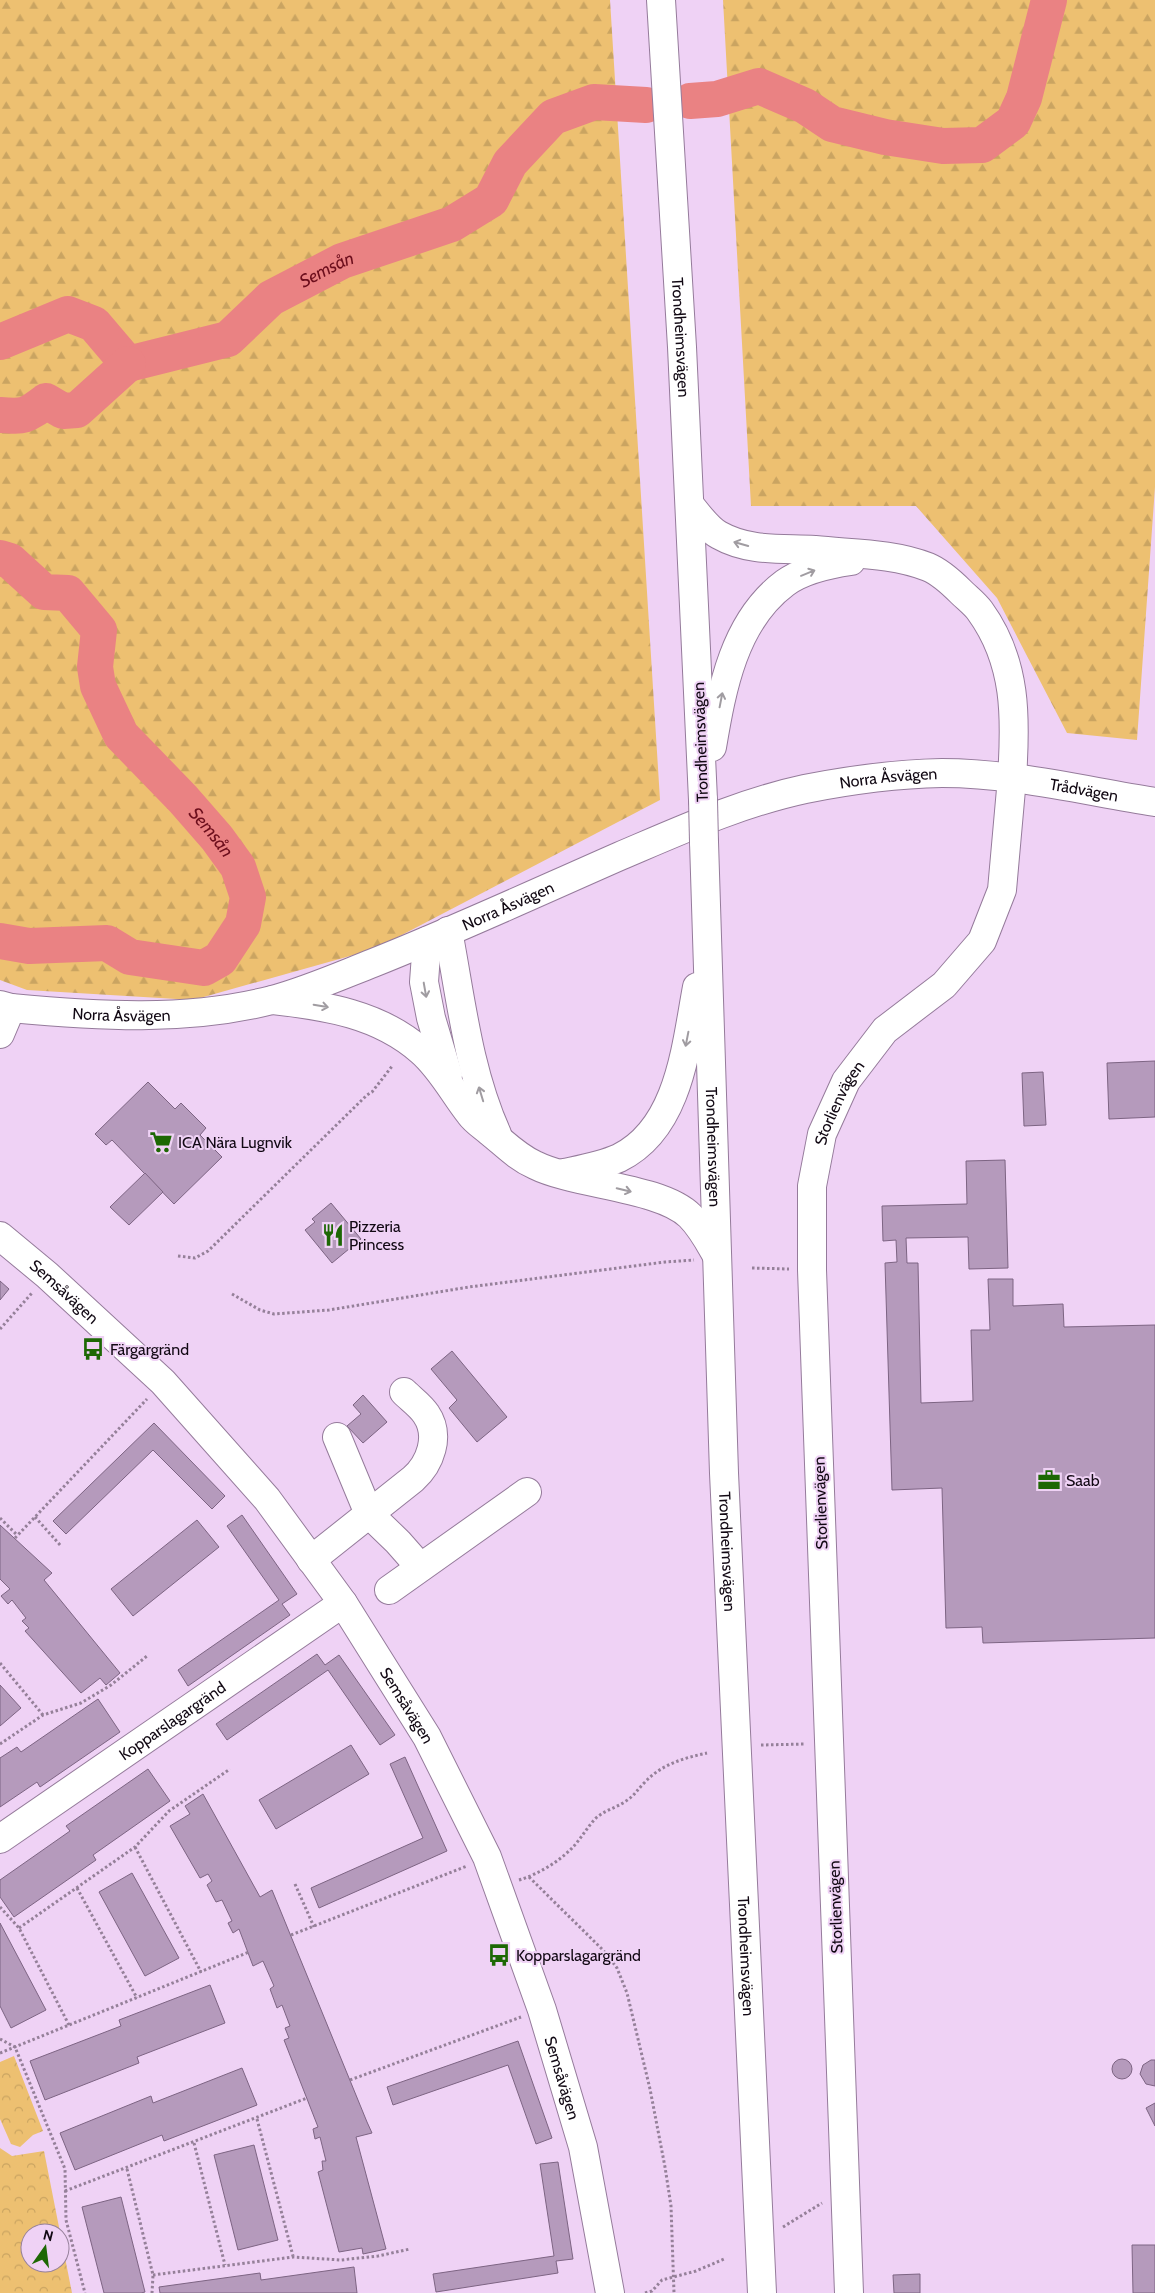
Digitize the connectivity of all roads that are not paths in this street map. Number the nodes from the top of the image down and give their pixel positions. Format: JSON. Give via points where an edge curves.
{"nodes":[{"id":1,"x":661,"y":0,"type":"edge"},
{"id":2,"x":690,"y":505,"type":"junction"},
{"id":3,"x":877,"y":556,"type":"junction"},
{"id":4,"x":1012,"y":778,"type":"junction"},
{"id":5,"x":703,"y":800,"type":"junction"},
{"id":6,"x":1155,"y":802,"type":"edge"},
{"id":7,"x":692,"y":836,"type":"junction"},
{"id":8,"x":438,"y":936,"type":"junction"},
{"id":9,"x":706,"y":940,"type":"junction"},
{"id":10,"x":273,"y":1000,"type":"junction"},
{"id":11,"x":5,"y":1006,"type":"edge"},
{"id":12,"x":0,"y":1034,"type":"edge"},
{"id":13,"x":452,"y":1088,"type":"junction"},
{"id":14,"x":499,"y":1140,"type":"junction"},
{"id":15,"x":560,"y":1174,"type":"junction"},
{"id":16,"x":0,"y":1236,"type":"edge"},
{"id":17,"x":706,"y":1259,"type":"junction"},
{"id":18,"x":404,"y":1392,"type":"dead end"},
{"id":19,"x":337,"y":1437,"type":"dead end"},
{"id":20,"x":527,"y":1492,"type":"dead end"},
{"id":21,"x":369,"y":1514,"type":"junction"},
{"id":22,"x":311,"y":1560,"type":"junction"},
{"id":23,"x":420,"y":1567,"type":"junction"},
{"id":24,"x":389,"y":1590,"type":"dead end"},
{"id":25,"x":343,"y":1603,"type":"junction"},
{"id":26,"x":0,"y":1838,"type":"edge"},
{"id":27,"x":603,"y":2292,"type":"edge"},
{"id":28,"x":762,"y":2293,"type":"edge"},
{"id":29,"x":848,"y":2293,"type":"edge"}],
"edges":[{"from":1,"to":2,"type":"street","name":"Trondheimsvägen"},
{"from":3,"to":2,"type":"street","one_way":true,"via":[[735,543],[716,534]]},
{"from":2,"to":5,"type":"street","name":"Trondheimsvägen"},
{"from":3,"to":4,"type":"street","name":"Storlienvägen","via":[[929,568],[980,610],[997,640],[1010,676],[1016,729]]},
{"from":5,"to":3,"type":"street","one_way":true,"via":[[723,690],[734,652],[767,599],[787,582],[812,571]]},
{"from":4,"to":6,"type":"street","name":"Trådvägen"},
{"from":4,"to":7,"type":"street","name":"Norra Åsvägen","via":[[943,773],[882,776],[804,789],[724,811]]},
{"from":4,"to":29,"type":"street","name":"Storlienvägen","via":[[1002,890],[982,941],[944,985],[885,1030],[846,1081],[822,1134],[812,1186],[812,1270]]},
{"from":5,"to":7,"type":"street","name":"Trondheimsvägen","bridge":true},
{"from":7,"to":8,"type":"street","name":"Norra Åsvägen"},
{"from":7,"to":9,"type":"street","name":"Trondheimsvägen"},
{"from":8,"to":10,"type":"street","name":"Norra Åsvägen"},
{"from":8,"to":13,"type":"street","one_way":true,"via":[[424,982]]},
{"from":14,"to":8,"type":"street","one_way":true,"via":[[475,1074]]},
{"from":9,"to":15,"type":"street","one_way":true,"via":[[681,1067],[671,1099],[659,1122],[621,1157]]},
{"from":9,"to":17,"type":"street","name":"Trondheimsvägen"},
{"from":10,"to":11,"type":"street","name":"Norra Åsvägen","via":[[212,1011],[145,1016],[80,1014]]},
{"from":10,"to":13,"type":"street","one_way":true,"via":[[322,1006],[368,1019],[389,1029],[422,1051]]},
{"from":11,"to":12,"type":"street"},
{"from":13,"to":14,"type":"street","via":[[471,1116]]},
{"from":14,"to":15,"type":"street","via":[[514,1154]]},
{"from":15,"to":17,"type":"street","one_way":true,"via":[[648,1196],[688,1214],[704,1232]]},
{"from":16,"to":22,"type":"street","name":"Semsåvägen","via":[[163,1382],[266,1499]]},
{"from":17,"to":28,"type":"street","name":"Trondheimsvägen","via":[[724,1474]]},
{"from":18,"to":21,"type":"street","via":[[427,1415],[432,1428],[433,1444],[429,1458],[413,1479]]},
{"from":19,"to":21,"type":"street"},
{"from":20,"to":23,"type":"street"},
{"from":21,"to":22,"type":"street"},
{"from":21,"to":23,"type":"street"},
{"from":22,"to":25,"type":"street","name":"Semsåvägen"},
{"from":23,"to":24,"type":"street"},
{"from":25,"to":26,"type":"street","name":"Kopparslagargränd"},
{"from":25,"to":27,"type":"street","name":"Semsåvägen","via":[[426,1737],[487,1858],[498,1887],[542,2010],[583,2148]]}]}
